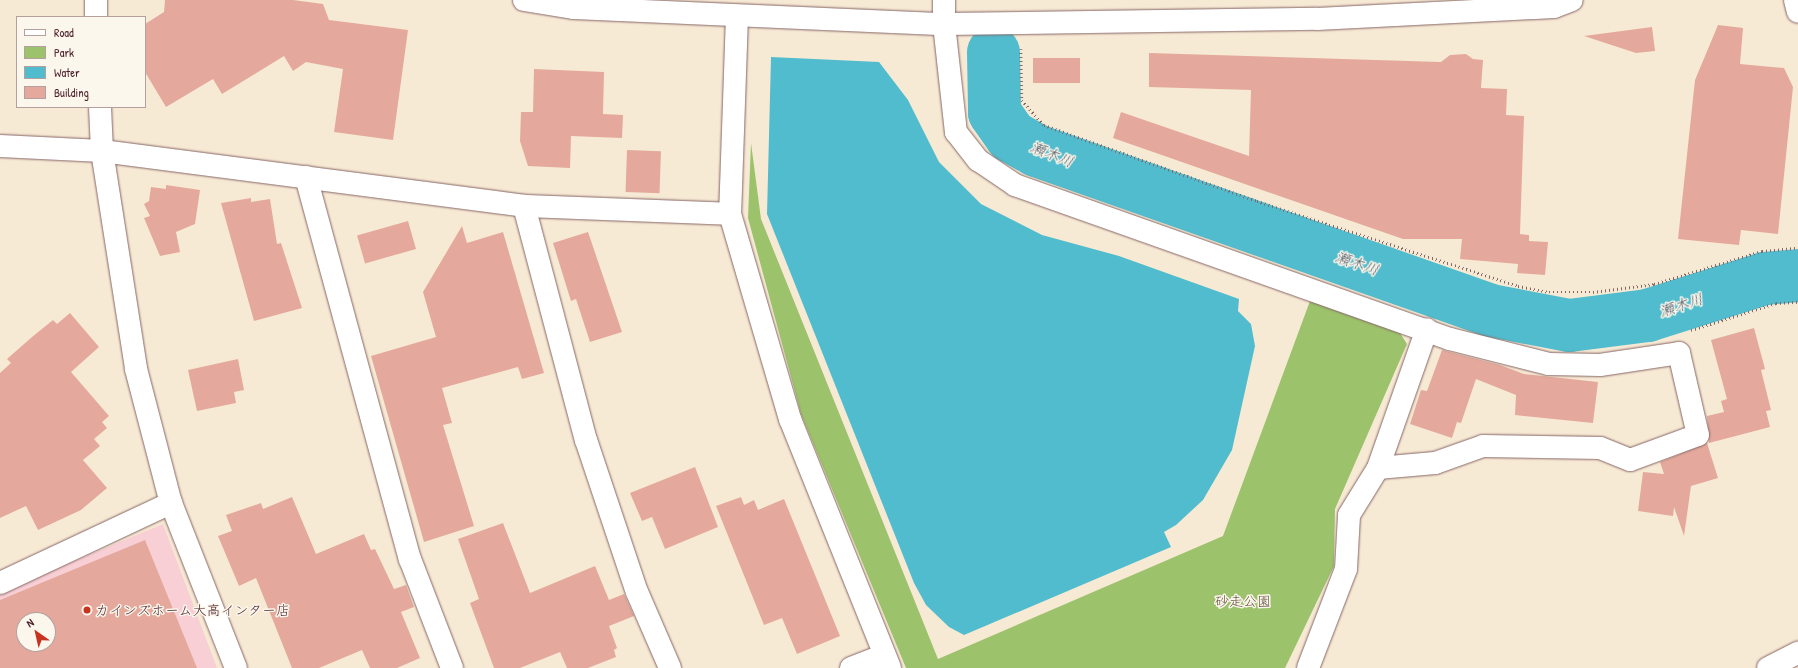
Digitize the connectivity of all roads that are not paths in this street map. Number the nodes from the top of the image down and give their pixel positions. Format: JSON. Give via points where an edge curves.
{"nodes":[{"id":1,"x":96,"y":0,"type":"edge"},
{"id":2,"x":524,"y":0,"type":"edge"},
{"id":3,"x":944,"y":0,"type":"edge"},
{"id":4,"x":1572,"y":0,"type":"edge"},
{"id":5,"x":1795,"y":0,"type":"edge"},
{"id":6,"x":1798,"y":12,"type":"edge"},
{"id":7,"x":96,"y":16,"type":"edge"},
{"id":8,"x":737,"y":16,"type":"junction"},
{"id":9,"x":944,"y":24,"type":"junction"},
{"id":10,"x":100,"y":108,"type":"edge"},
{"id":11,"x":0,"y":146,"type":"edge"},
{"id":12,"x":102,"y":151,"type":"junction"},
{"id":13,"x":306,"y":177,"type":"junction"},
{"id":14,"x":524,"y":206,"type":"junction"},
{"id":15,"x":730,"y":214,"type":"junction"},
{"id":16,"x":1427,"y":329,"type":"junction"},
{"id":17,"x":1378,"y":468,"type":"junction"},
{"id":18,"x":171,"y":503,"type":"junction"},
{"id":19,"x":0,"y":583,"type":"edge"},
{"id":20,"x":1798,"y":653,"type":"edge"},
{"id":21,"x":888,"y":661,"type":"edge"},
{"id":22,"x":236,"y":668,"type":"edge"},
{"id":23,"x":452,"y":668,"type":"edge"},
{"id":24,"x":670,"y":668,"type":"edge"},
{"id":25,"x":851,"y":668,"type":"edge"},
{"id":26,"x":1308,"y":668,"type":"edge"},
{"id":27,"x":1768,"y":668,"type":"edge"}],
"edges":[{"from":1,"to":7,"type":"street"},
{"from":2,"to":8,"type":"street","via":[[574,8]]},
{"from":3,"to":9,"type":"street"},
{"from":4,"to":9,"type":"street","via":[[1554,7],[1318,19]]},
{"from":5,"to":6,"type":"street"},
{"from":8,"to":9,"type":"street"},
{"from":8,"to":15,"type":"street"},
{"from":9,"to":16,"type":"street","via":[[956,132],[978,160],[1015,185]]},
{"from":10,"to":12,"type":"street"},
{"from":11,"to":12,"type":"street"},
{"from":12,"to":13,"type":"street"},
{"from":12,"to":18,"type":"street","via":[[136,369]]},
{"from":13,"to":14,"type":"street"},
{"from":13,"to":23,"type":"street","via":[[410,559]]},
{"from":14,"to":15,"type":"street"},
{"from":14,"to":24,"type":"street","via":[[586,440],[637,592]]},
{"from":15,"to":21,"type":"street","via":[[790,419]]},
{"from":16,"to":17,"type":"street"},
{"from":16,"to":17,"type":"street","via":[[1450,339],[1549,364],[1600,365],[1679,353],[1698,435],[1630,460],[1600,448],[1483,446],[1435,463]]},
{"from":17,"to":26,"type":"street","via":[[1349,515],[1346,569]]},
{"from":18,"to":19,"type":"street"},
{"from":18,"to":22,"type":"street"},
{"from":20,"to":27,"type":"street"},
{"from":21,"to":25,"type":"street"}]}
